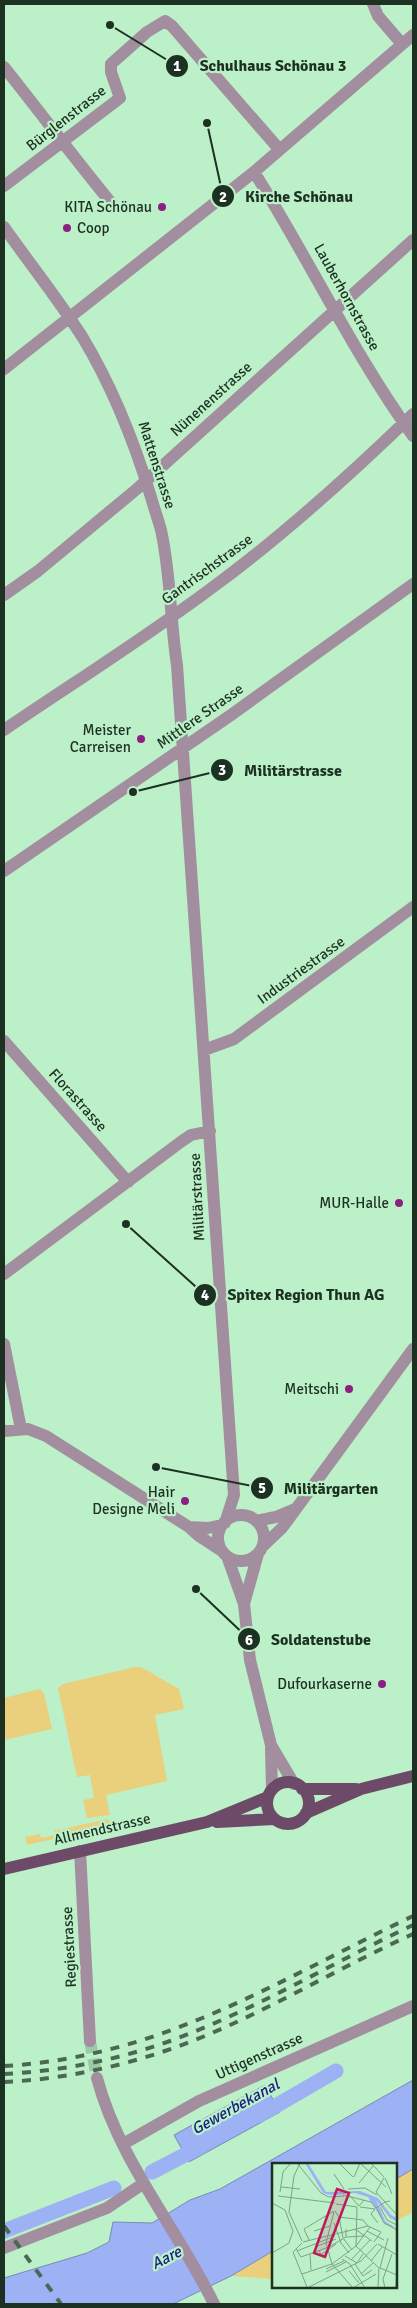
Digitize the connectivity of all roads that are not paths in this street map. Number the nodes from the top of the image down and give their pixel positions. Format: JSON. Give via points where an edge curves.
{"nodes":[{"id":1,"x":373,"y":4,"type":"edge"},
{"id":2,"x":413,"y":35,"type":"edge"},
{"id":3,"x":402,"y":44,"type":"junction"},
{"id":4,"x":4,"y":67,"type":"edge"},
{"id":5,"x":61,"y":142,"type":"junction"},
{"id":6,"x":279,"y":150,"type":"junction"},
{"id":7,"x":254,"y":172,"type":"junction"},
{"id":8,"x":4,"y":186,"type":"edge"},
{"id":9,"x":112,"y":204,"type":"dead end"},
{"id":10,"x":4,"y":227,"type":"edge"},
{"id":11,"x":413,"y":240,"type":"edge"},
{"id":12,"x":335,"y":309,"type":"junction"},
{"id":13,"x":70,"y":319,"type":"junction"},
{"id":14,"x":4,"y":369,"type":"edge"},
{"id":15,"x":409,"y":419,"type":"edge"},
{"id":16,"x":413,"y":436,"type":"edge"},
{"id":17,"x":146,"y":480,"type":"junction"},
{"id":18,"x":413,"y":584,"type":"edge"},
{"id":19,"x":4,"y":595,"type":"edge"},
{"id":20,"x":172,"y":616,"type":"junction"},
{"id":21,"x":4,"y":730,"type":"edge"},
{"id":22,"x":183,"y":748,"type":"junction"},
{"id":23,"x":4,"y":871,"type":"edge"},
{"id":24,"x":413,"y":907,"type":"edge"},
{"id":25,"x":4,"y":1041,"type":"edge"},
{"id":26,"x":204,"y":1050,"type":"junction"},
{"id":27,"x":210,"y":1131,"type":"junction"},
{"id":28,"x":128,"y":1182,"type":"junction"},
{"id":29,"x":4,"y":1274,"type":"edge"},
{"id":30,"x":4,"y":1344,"type":"edge"},
{"id":31,"x":413,"y":1349,"type":"edge"},
{"id":32,"x":21,"y":1428,"type":"junction"},
{"id":33,"x":4,"y":1431,"type":"edge"},
{"id":34,"x":234,"y":1495,"type":"junction"},
{"id":35,"x":295,"y":1509,"type":"junction"},
{"id":36,"x":253,"y":1519,"type":"junction"},
{"id":37,"x":223,"y":1524,"type":"junction"},
{"id":38,"x":189,"y":1527,"type":"junction"},
{"id":39,"x":260,"y":1550,"type":"junction"},
{"id":40,"x":225,"y":1554,"type":"junction"},
{"id":41,"x":244,"y":1604,"type":"junction"},
{"id":42,"x":271,"y":1745,"type":"junction"},
{"id":43,"x":413,"y":1776,"type":"edge"},
{"id":44,"x":298,"y":1786,"type":"junction"},
{"id":45,"x":361,"y":1789,"type":"junction"},
{"id":46,"x":270,"y":1793,"type":"junction"},
{"id":47,"x":306,"y":1813,"type":"junction"},
{"id":48,"x":274,"y":1819,"type":"junction"},
{"id":49,"x":207,"y":1822,"type":"junction"},
{"id":50,"x":80,"y":1851,"type":"junction"},
{"id":51,"x":4,"y":1869,"type":"edge"},
{"id":52,"x":413,"y":2006,"type":"edge"},
{"id":53,"x":90,"y":2041,"type":"tunnel mouth"},
{"id":54,"x":97,"y":2078,"type":"tunnel mouth"},
{"id":55,"x":123,"y":2144,"type":"junction"},
{"id":56,"x":141,"y":2177,"type":"junction"},
{"id":57,"x":4,"y":2248,"type":"edge"},
{"id":58,"x":212,"y":2299,"type":"edge"}],
"edges":[{"from":1,"to":3,"type":"street","via":[[378,16]]},
{"from":2,"to":3,"type":"street"},
{"from":3,"to":6,"type":"street"},
{"from":4,"to":5,"type":"street"},
{"from":5,"to":6,"type":"street","name":"Bürglenstrasse","via":[[120,98],[111,64],[147,32],[166,21]]},
{"from":5,"to":8,"type":"street","name":"Bürglenstrasse"},
{"from":5,"to":9,"type":"street"},
{"from":6,"to":7,"type":"street"},
{"from":7,"to":12,"type":"street","name":"Lauberhornstrasse"},
{"from":7,"to":13,"type":"street"},
{"from":10,"to":13,"type":"street","name":"Mattenstrasse"},
{"from":11,"to":12,"type":"street","name":"Nünenenstrasse"},
{"from":12,"to":15,"type":"street","name":"Lauberhornstrasse"},
{"from":12,"to":17,"type":"street","name":"Nünenenstrasse"},
{"from":13,"to":14,"type":"street"},
{"from":13,"to":17,"type":"street","name":"Mattenstrasse","via":[[114,396]]},
{"from":15,"to":16,"type":"street","name":"Lauberhornstrasse"},
{"from":15,"to":20,"type":"street","name":"Gantrischstrasse","via":[[289,528]]},
{"from":17,"to":19,"type":"street","name":"Nünenenstrasse","via":[[63,552]]},
{"from":17,"to":20,"type":"street","name":"Mattenstrasse","via":[[162,537]]},
{"from":18,"to":22,"type":"street","name":"Mittlere Strasse"},
{"from":20,"to":21,"type":"street","name":"Gantrischstrasse"},
{"from":20,"to":22,"type":"street","name":"Mattenstrasse"},
{"from":22,"to":23,"type":"street","name":"Mittlere Strasse"},
{"from":22,"to":26,"type":"street","name":"Militärstrasse"},
{"from":24,"to":26,"type":"street","name":"Industriestrasse","via":[[234,1039]]},
{"from":25,"to":28,"type":"street","name":"Florastrasse"},
{"from":26,"to":27,"type":"street","name":"Militärstrasse"},
{"from":27,"to":28,"type":"street","via":[[182,1141]]},
{"from":27,"to":34,"type":"street","name":"Militärstrasse"},
{"from":28,"to":29,"type":"street"},
{"from":30,"to":32,"type":"street"},
{"from":31,"to":35,"type":"street"},
{"from":32,"to":33,"type":"street"},
{"from":32,"to":38,"type":"street","via":[[46,1436]]},
{"from":34,"to":36,"type":"street"},
{"from":34,"to":37,"type":"street","name":"Militärstrasse"},
{"from":35,"to":36,"type":"street","via":[[276,1517]]},
{"from":35,"to":39,"type":"street"},
{"from":36,"to":37,"type":"street","via":[[236,1516]]},
{"from":36,"to":39,"type":"street","via":[[264,1535]]},
{"from":37,"to":38,"type":"street","via":[[208,1528]]},
{"from":37,"to":40,"type":"street","via":[[218,1538]]},
{"from":38,"to":40,"type":"street"},
{"from":39,"to":40,"type":"street","via":[[242,1560]]},
{"from":39,"to":41,"type":"street"},
{"from":40,"to":41,"type":"street"},
{"from":41,"to":42,"type":"street","via":[[250,1660]]},
{"from":42,"to":44,"type":"street"},
{"from":42,"to":46,"type":"street"},
{"from":43,"to":45,"type":"main road"},
{"from":44,"to":45,"type":"main road"},
{"from":44,"to":46,"type":"main road","via":[[280,1784]]},
{"from":44,"to":47,"type":"main road","via":[[308,1798]]},
{"from":45,"to":47,"type":"main road"},
{"from":46,"to":48,"type":"main road","via":[[268,1809]]},
{"from":46,"to":49,"type":"main road","name":"Allmendstrasse"},
{"from":47,"to":48,"type":"main road","via":[[292,1824]]},
{"from":48,"to":49,"type":"main road","name":"Allmendstrasse"},
{"from":49,"to":50,"type":"main road","name":"Allmendstrasse"},
{"from":50,"to":51,"type":"main road","name":"Allmendstrasse"},
{"from":50,"to":53,"type":"street","name":"Regiestrasse"},
{"from":52,"to":55,"type":"street","name":"Uttigenstrasse","via":[[199,2101]]},
{"from":54,"to":55,"type":"street","via":[[106,2108]]},
{"from":55,"to":56,"type":"street"},
{"from":56,"to":57,"type":"street","via":[[107,2208]]},
{"from":56,"to":58,"type":"street"}]}
